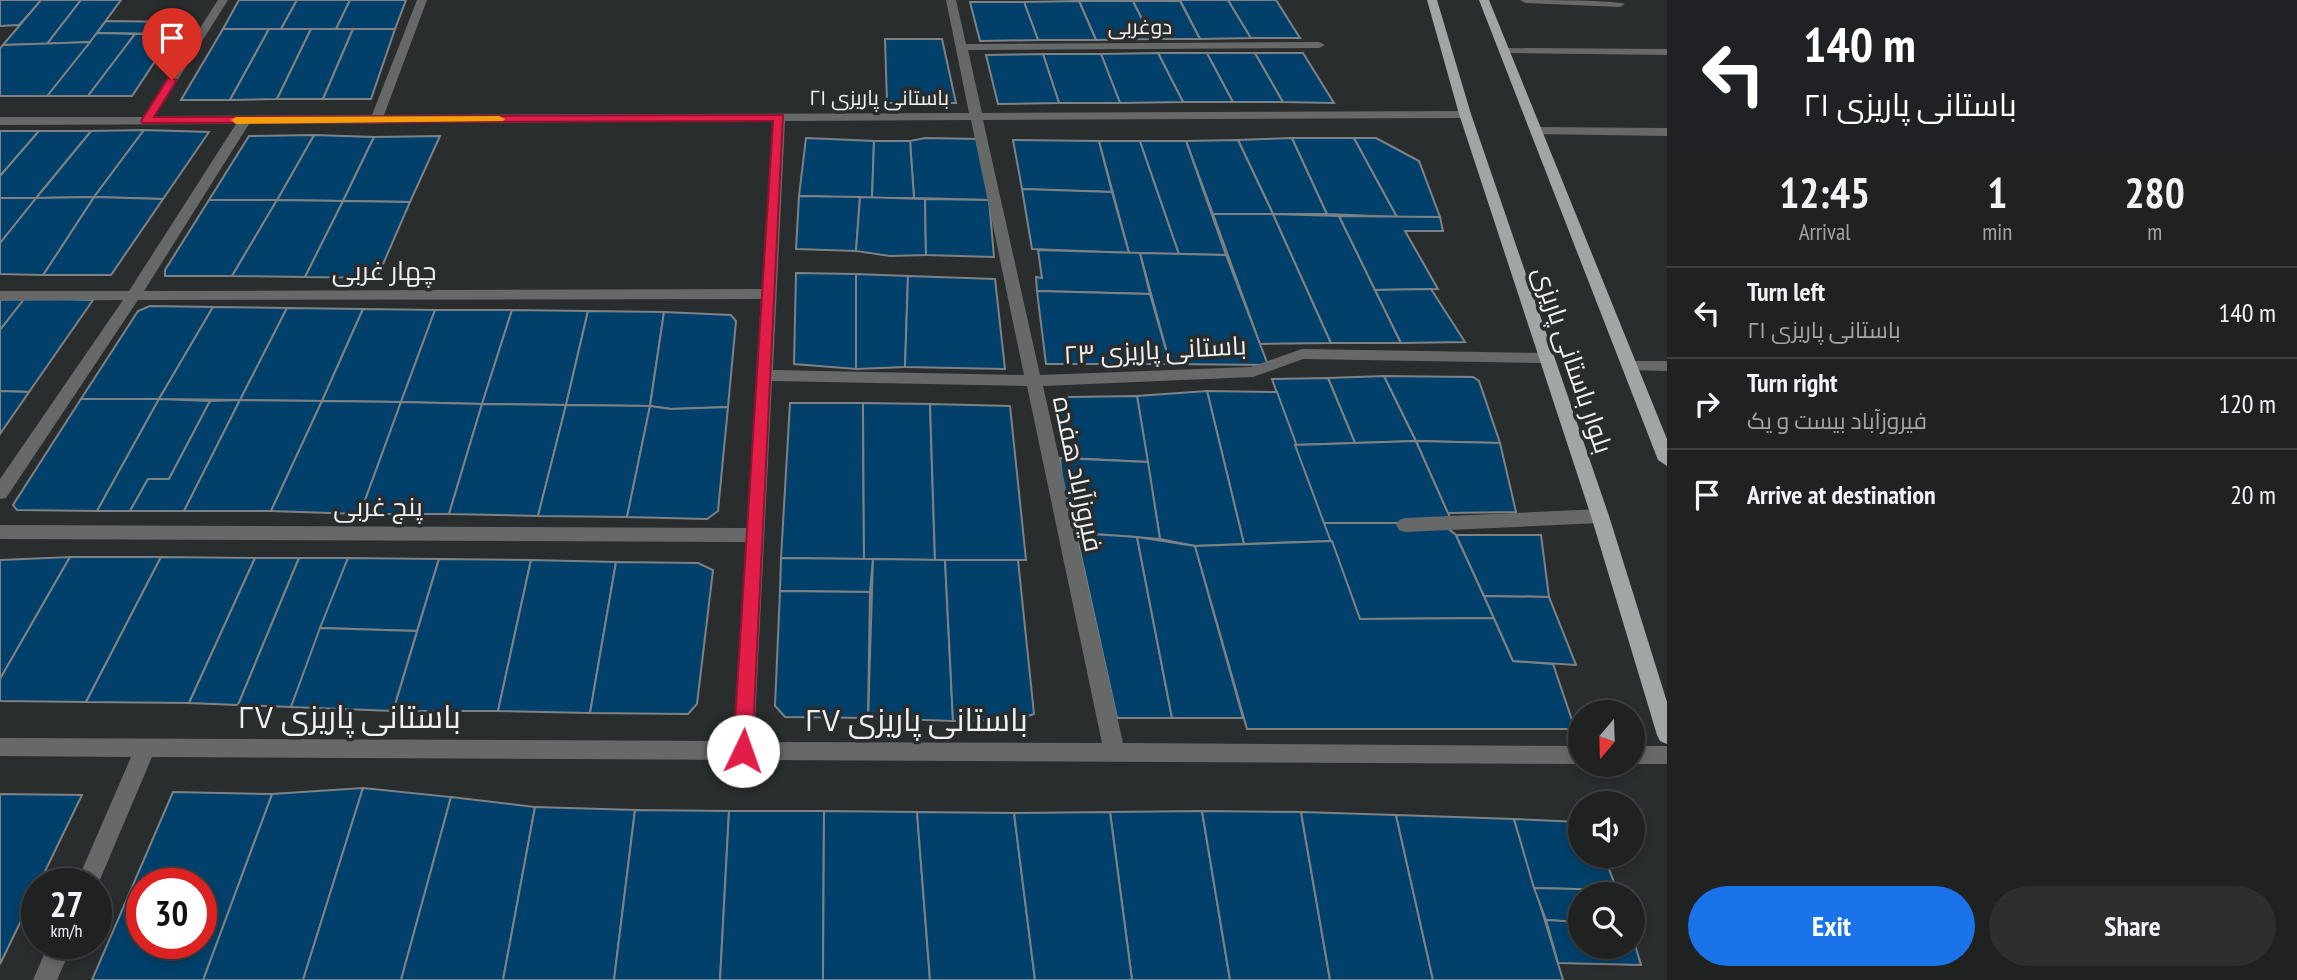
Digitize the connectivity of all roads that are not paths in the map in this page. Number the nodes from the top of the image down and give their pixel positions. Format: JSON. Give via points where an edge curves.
{"nodes":[{"id":1,"x":223,"y":0,"type":"edge"},
{"id":2,"x":422,"y":0,"type":"edge"},
{"id":3,"x":951,"y":0,"type":"edge"},
{"id":4,"x":1432,"y":0,"type":"edge"},
{"id":5,"x":1484,"y":0,"type":"edge"},
{"id":6,"x":1525,"y":0,"type":"edge"},
{"id":7,"x":1620,"y":4,"type":"dead end"},
{"id":8,"x":1319,"y":45,"type":"dead end"},
{"id":9,"x":961,"y":47,"type":"junction"},
{"id":10,"x":1505,"y":51,"type":"junction"},
{"id":11,"x":1667,"y":52,"type":"edge"},
{"id":12,"x":1465,"y":114,"type":"junction"},
{"id":13,"x":976,"y":117,"type":"junction"},
{"id":14,"x":779,"y":118,"type":"junction"},
{"id":15,"x":245,"y":120,"type":"junction"},
{"id":16,"x":376,"y":120,"type":"junction"},
{"id":17,"x":0,"y":121,"type":"edge"},
{"id":18,"x":146,"y":121,"type":"junction"},
{"id":19,"x":1537,"y":131,"type":"junction"},
{"id":20,"x":1667,"y":132,"type":"edge"},
{"id":21,"x":769,"y":294,"type":"junction"},
{"id":22,"x":134,"y":295,"type":"junction"},
{"id":23,"x":0,"y":296,"type":"edge"},
{"id":24,"x":1545,"y":358,"type":"junction"},
{"id":25,"x":1632,"y":366,"type":"junction"},
{"id":26,"x":1667,"y":366,"type":"edge"},
{"id":27,"x":764,"y":374,"type":"junction"},
{"id":28,"x":1033,"y":381,"type":"junction"},
{"id":29,"x":1667,"y":460,"type":"edge"},
{"id":30,"x":0,"y":493,"type":"edge"},
{"id":31,"x":1600,"y":516,"type":"junction"},
{"id":32,"x":1405,"y":525,"type":"dead end"},
{"id":33,"x":0,"y":531,"type":"edge"},
{"id":34,"x":755,"y":535,"type":"junction"},
{"id":35,"x":1667,"y":735,"type":"edge"},
{"id":36,"x":0,"y":747,"type":"edge"},
{"id":37,"x":146,"y":747,"type":"junction"},
{"id":38,"x":743,"y":751,"type":"junction"},
{"id":39,"x":1114,"y":752,"type":"junction"},
{"id":40,"x":1568,"y":755,"type":"edge"},
{"id":41,"x":1645,"y":755,"type":"edge"},
{"id":42,"x":1667,"y":755,"type":"edge"},
{"id":43,"x":94,"y":868,"type":"edge"},
{"id":44,"x":54,"y":959,"type":"edge"},
{"id":45,"x":45,"y":980,"type":"edge"}],
"edges":[{"from":1,"to":18,"type":"street"},
{"from":2,"to":16,"type":"street"},
{"from":3,"to":9,"type":"street","name":"فیروزآباد هفده"},
{"from":4,"to":12,"type":"main road","name":"بلوار باستانی پاریزی"},
{"from":5,"to":10,"type":"main road","name":"بلوار باستانی پاریزی"},
{"from":6,"to":7,"type":"street"},
{"from":8,"to":9,"type":"street","name":"دوغربی"},
{"from":9,"to":13,"type":"street","name":"فیروزآباد هفده"},
{"from":10,"to":11,"type":"street"},
{"from":10,"to":19,"type":"main road","name":"بلوار باستانی پاریزی"},
{"from":12,"to":13,"type":"street","name":"باستانی پاریزی ۲۱"},
{"from":12,"to":24,"type":"main road","name":"بلوار باستانی پاریزی"},
{"from":13,"to":14,"type":"street","name":"باستانی پاریزی ۲۱"},
{"from":13,"to":28,"type":"street","name":"فیروزآباد هفده"},
{"from":14,"to":16,"type":"street","name":"باستانی پاریزی ۲۱"},
{"from":14,"to":21,"type":"street"},
{"from":15,"to":16,"type":"street","name":"باستانی پاریزی ۲۱"},
{"from":15,"to":18,"type":"street","name":"باستانی پاریزی ۲۱"},
{"from":15,"to":22,"type":"street"},
{"from":17,"to":18,"type":"street","name":"باستانی پاریزی ۲۱"},
{"from":19,"to":20,"type":"street"},
{"from":19,"to":25,"type":"main road","name":"بلوار باستانی پاریزی"},
{"from":21,"to":22,"type":"street","name":"چهار غربی"},
{"from":21,"to":27,"type":"street"},
{"from":22,"to":23,"type":"street","name":"چهار غربی"},
{"from":22,"to":30,"type":"street"},
{"from":24,"to":28,"type":"street","name":"باستانی پاریزی ۲۳","via":[[1302,354],[1253,372]]},
{"from":24,"to":31,"type":"main road","name":"بلوار باستانی پاریزی"},
{"from":25,"to":26,"type":"street"},
{"from":25,"to":29,"type":"main road","name":"بلوار باستانی پاریزی"},
{"from":27,"to":28,"type":"street","name":"باستانی پاریزی ۲۳"},
{"from":27,"to":34,"type":"street"},
{"from":28,"to":39,"type":"street","name":"فیروزآباد هفده"},
{"from":31,"to":32,"type":"street"},
{"from":31,"to":35,"type":"main road","name":"بلوار باستانی پاریزی"},
{"from":33,"to":34,"type":"street","name":"پنج غربی"},
{"from":34,"to":38,"type":"street"},
{"from":36,"to":37,"type":"street","name":"باستانی پاریزی ۲۷"},
{"from":37,"to":38,"type":"street","name":"باستانی پاریزی ۲۷"},
{"from":37,"to":43,"type":"street"},
{"from":38,"to":39,"type":"street","name":"باستانی پاریزی ۲۷"},
{"from":39,"to":40,"type":"street","name":"باستانی پاریزی ۲۷"},
{"from":41,"to":42,"type":"street"},
{"from":44,"to":45,"type":"street"}]}
